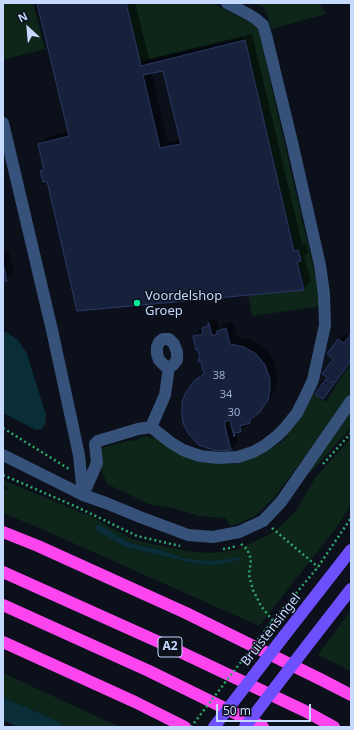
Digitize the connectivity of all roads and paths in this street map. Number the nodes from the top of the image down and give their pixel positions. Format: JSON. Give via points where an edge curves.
{"nodes":[{"id":1,"x":227,"y":3,"type":"edge"},
{"id":2,"x":3,"y":123,"type":"edge"},
{"id":3,"x":169,"y":367,"type":"dead end"},
{"id":4,"x":351,"y":401,"type":"edge"},
{"id":5,"x":150,"y":427,"type":"junction"},
{"id":6,"x":3,"y":428,"type":"edge"},
{"id":7,"x":351,"y":433,"type":"edge"},
{"id":8,"x":3,"y":455,"type":"edge"},
{"id":9,"x":322,"y":465,"type":"dead end"},
{"id":10,"x":3,"y":475,"type":"edge"},
{"id":11,"x":81,"y":478,"type":"junction"},
{"id":12,"x":83,"y":495,"type":"junction"},
{"id":13,"x":351,"y":518,"type":"edge"},
{"id":14,"x":267,"y":531,"type":"dead end"},
{"id":15,"x":3,"y":532,"type":"edge"},
{"id":16,"x":246,"y":542,"type":"dead end"},
{"id":17,"x":241,"y":544,"type":"junction"},
{"id":18,"x":181,"y":546,"type":"dead end"},
{"id":19,"x":218,"y":549,"type":"dead end"},
{"id":20,"x":351,"y":550,"type":"edge"},
{"id":21,"x":318,"y":567,"type":"junction"},
{"id":22,"x":3,"y":572,"type":"edge"},
{"id":23,"x":351,"y":589,"type":"edge"},
{"id":24,"x":3,"y":605,"type":"edge"},
{"id":25,"x":273,"y":621,"type":"junction"},
{"id":26,"x":3,"y":642,"type":"edge"},
{"id":27,"x":322,"y":680,"type":"junction"},
{"id":28,"x":351,"y":690,"type":"edge"},
{"id":29,"x":351,"y":696,"type":"edge"},
{"id":30,"x":185,"y":727,"type":"edge"},
{"id":31,"x":191,"y":727,"type":"edge"},
{"id":32,"x":214,"y":727,"type":"edge"},
{"id":33,"x":245,"y":727,"type":"edge"},
{"id":34,"x":262,"y":727,"type":"edge"},
{"id":35,"x":334,"y":727,"type":"edge"}],
"edges":[{"from":1,"to":5,"type":"street","via":[[263,25],[320,265],[325,325],[313,380],[297,413],[277,436],[264,446],[238,457],[200,456],[183,450]]},
{"from":2,"to":11,"type":"street","via":[[52,330],[79,455]]},
{"from":3,"to":5,"type":"street","via":[[164,395]]},
{"from":4,"to":12,"type":"street","via":[[281,502],[263,521],[239,532],[213,537],[188,535]]},
{"from":5,"to":12,"type":"street","via":[[95,444],[97,463]]},
{"from":6,"to":11,"type":"path"},
{"from":7,"to":9,"type":"path"},
{"from":8,"to":12,"type":"street"},
{"from":10,"to":18,"type":"path","via":[[137,536]]},
{"from":11,"to":12,"type":"street"},
{"from":13,"to":21,"type":"path"},
{"from":14,"to":21,"type":"path","via":[[272,528]]},
{"from":15,"to":27,"type":"highway","via":[[186,613]]},
{"from":16,"to":17,"type":"path"},
{"from":17,"to":19,"type":"path"},
{"from":17,"to":25,"type":"path","via":[[249,554],[249,575],[253,590]]},
{"from":20,"to":32,"type":"main road","name":"Bruistensingel","bridge":true},
{"from":21,"to":25,"type":"path"},
{"from":22,"to":35,"type":"highway","number":"A2","via":[[170,647]]},
{"from":23,"to":33,"type":"main road","bridge":true},
{"from":24,"to":34,"type":"highway","number":"A2","via":[[149,671]]},
{"from":25,"to":31,"type":"path","bridge":true},
{"from":26,"to":30,"type":"highway"},
{"from":27,"to":28,"type":"highway"},
{"from":27,"to":29,"type":"highway"}]}
